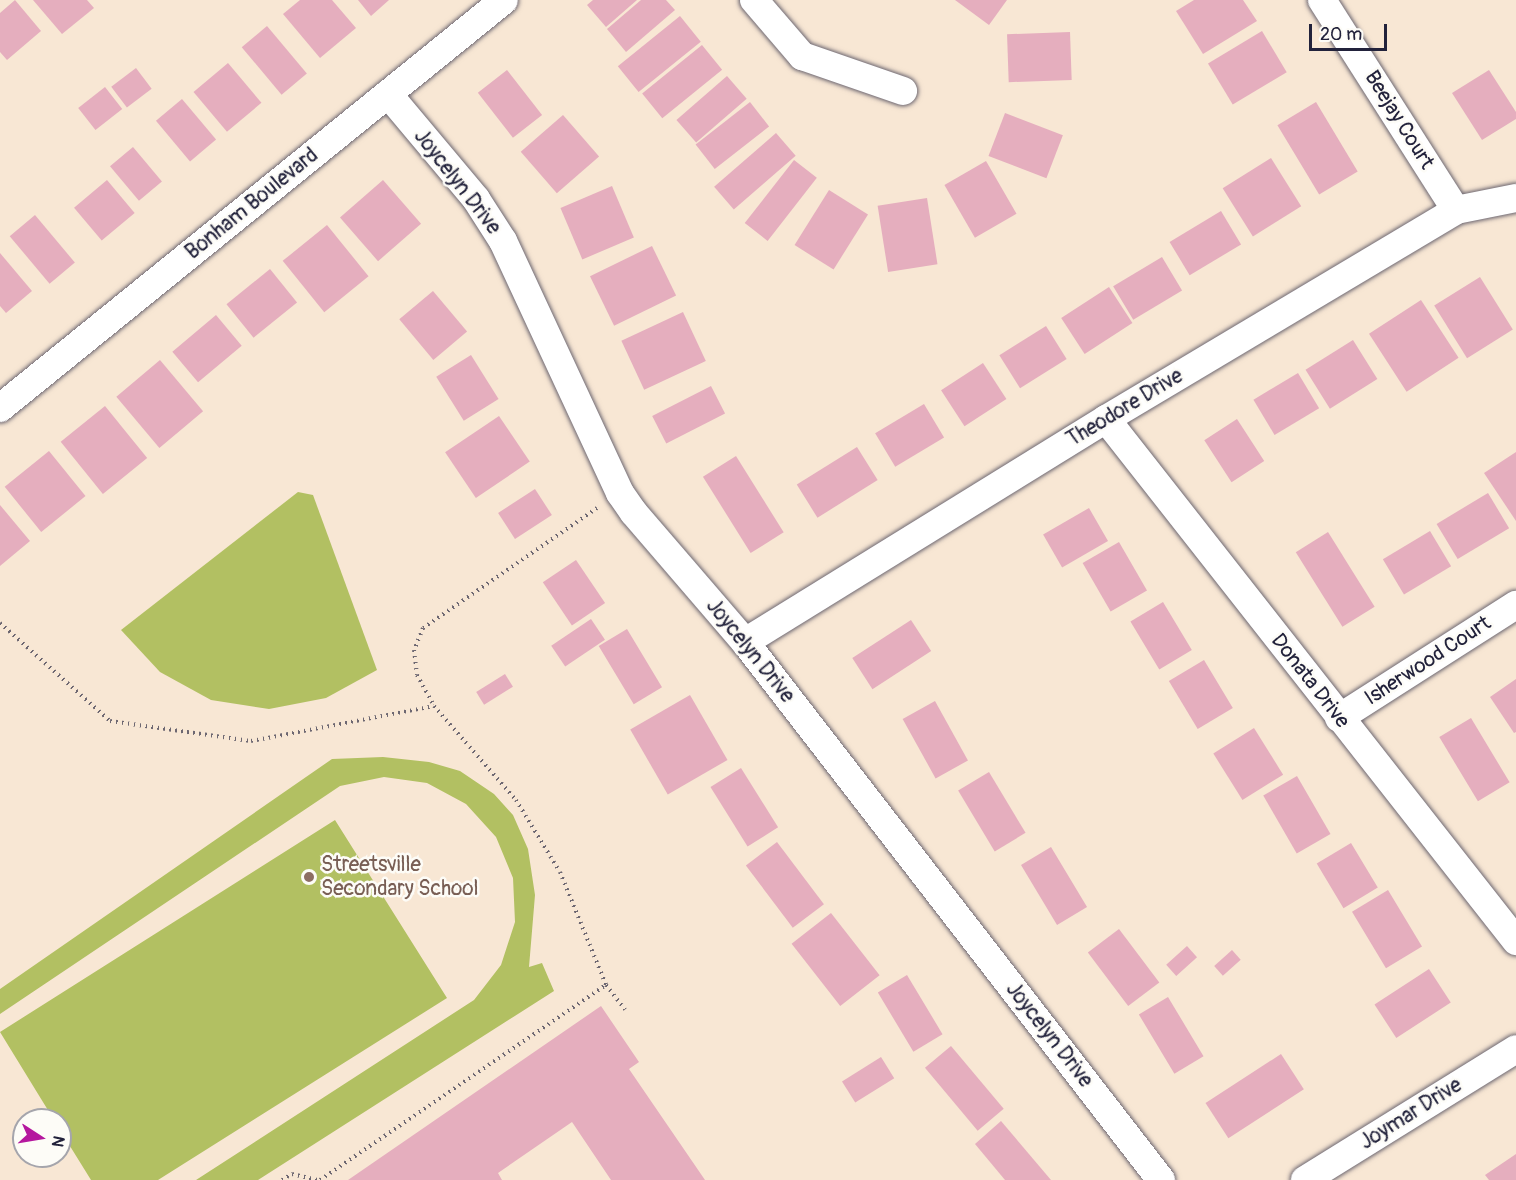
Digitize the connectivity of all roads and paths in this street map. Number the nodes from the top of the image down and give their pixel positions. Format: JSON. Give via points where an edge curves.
{"nodes":[{"id":1,"x":504,"y":0,"type":"edge"},
{"id":2,"x":754,"y":0,"type":"edge"},
{"id":3,"x":1322,"y":0,"type":"edge"},
{"id":4,"x":903,"y":91,"type":"dead end"},
{"id":5,"x":388,"y":94,"type":"junction"},
{"id":6,"x":1516,"y":198,"type":"edge"},
{"id":7,"x":1456,"y":210,"type":"junction"},
{"id":8,"x":0,"y":408,"type":"edge"},
{"id":9,"x":1106,"y":419,"type":"junction"},
{"id":10,"x":620,"y":493,"type":"junction"},
{"id":11,"x":1516,"y":604,"type":"edge"},
{"id":12,"x":0,"y":623,"type":"edge"},
{"id":13,"x":745,"y":642,"type":"junction"},
{"id":14,"x":434,"y":706,"type":"junction"},
{"id":15,"x":1339,"y":718,"type":"junction"},
{"id":16,"x":1516,"y":941,"type":"edge"},
{"id":17,"x":606,"y":985,"type":"junction"},
{"id":18,"x":625,"y":1008,"type":"dead end"},
{"id":19,"x":1516,"y":1049,"type":"edge"},
{"id":20,"x":282,"y":1180,"type":"edge"},
{"id":21,"x":319,"y":1180,"type":"edge"},
{"id":22,"x":1161,"y":1180,"type":"edge"},
{"id":23,"x":1305,"y":1180,"type":"edge"}],
"edges":[{"from":1,"to":5,"type":"street","name":"Bonham Boulevard"},
{"from":2,"to":4,"type":"street","via":[[802,56]]},
{"from":3,"to":7,"type":"street","name":"Beejay Court"},
{"from":5,"to":8,"type":"street","name":"Bonham Boulevard"},
{"from":5,"to":10,"type":"street","name":"Joycelyn Drive","via":[[476,199],[503,241]]},
{"from":6,"to":7,"type":"street","name":"Theodore Drive"},
{"from":7,"to":9,"type":"street","name":"Theodore Drive"},
{"from":9,"to":13,"type":"street","name":"Theodore Drive"},
{"from":9,"to":15,"type":"street","name":"Donata Drive"},
{"from":10,"to":13,"type":"street","name":"Joycelyn Drive"},
{"from":10,"to":14,"type":"path","via":[[423,628],[414,650],[417,675]]},
{"from":11,"to":15,"type":"street","name":"Isherwood Court"},
{"from":12,"to":14,"type":"path","via":[[110,721],[251,741]]},
{"from":13,"to":22,"type":"street","name":"Joycelyn Drive"},
{"from":14,"to":17,"type":"path","via":[[527,818],[560,872]]},
{"from":15,"to":16,"type":"street","name":"Donata Drive"},
{"from":17,"to":18,"type":"path"},
{"from":17,"to":21,"type":"path"},
{"from":19,"to":23,"type":"street","name":"Joymar Drive"},
{"from":20,"to":21,"type":"path","via":[[291,1174]]}]}
